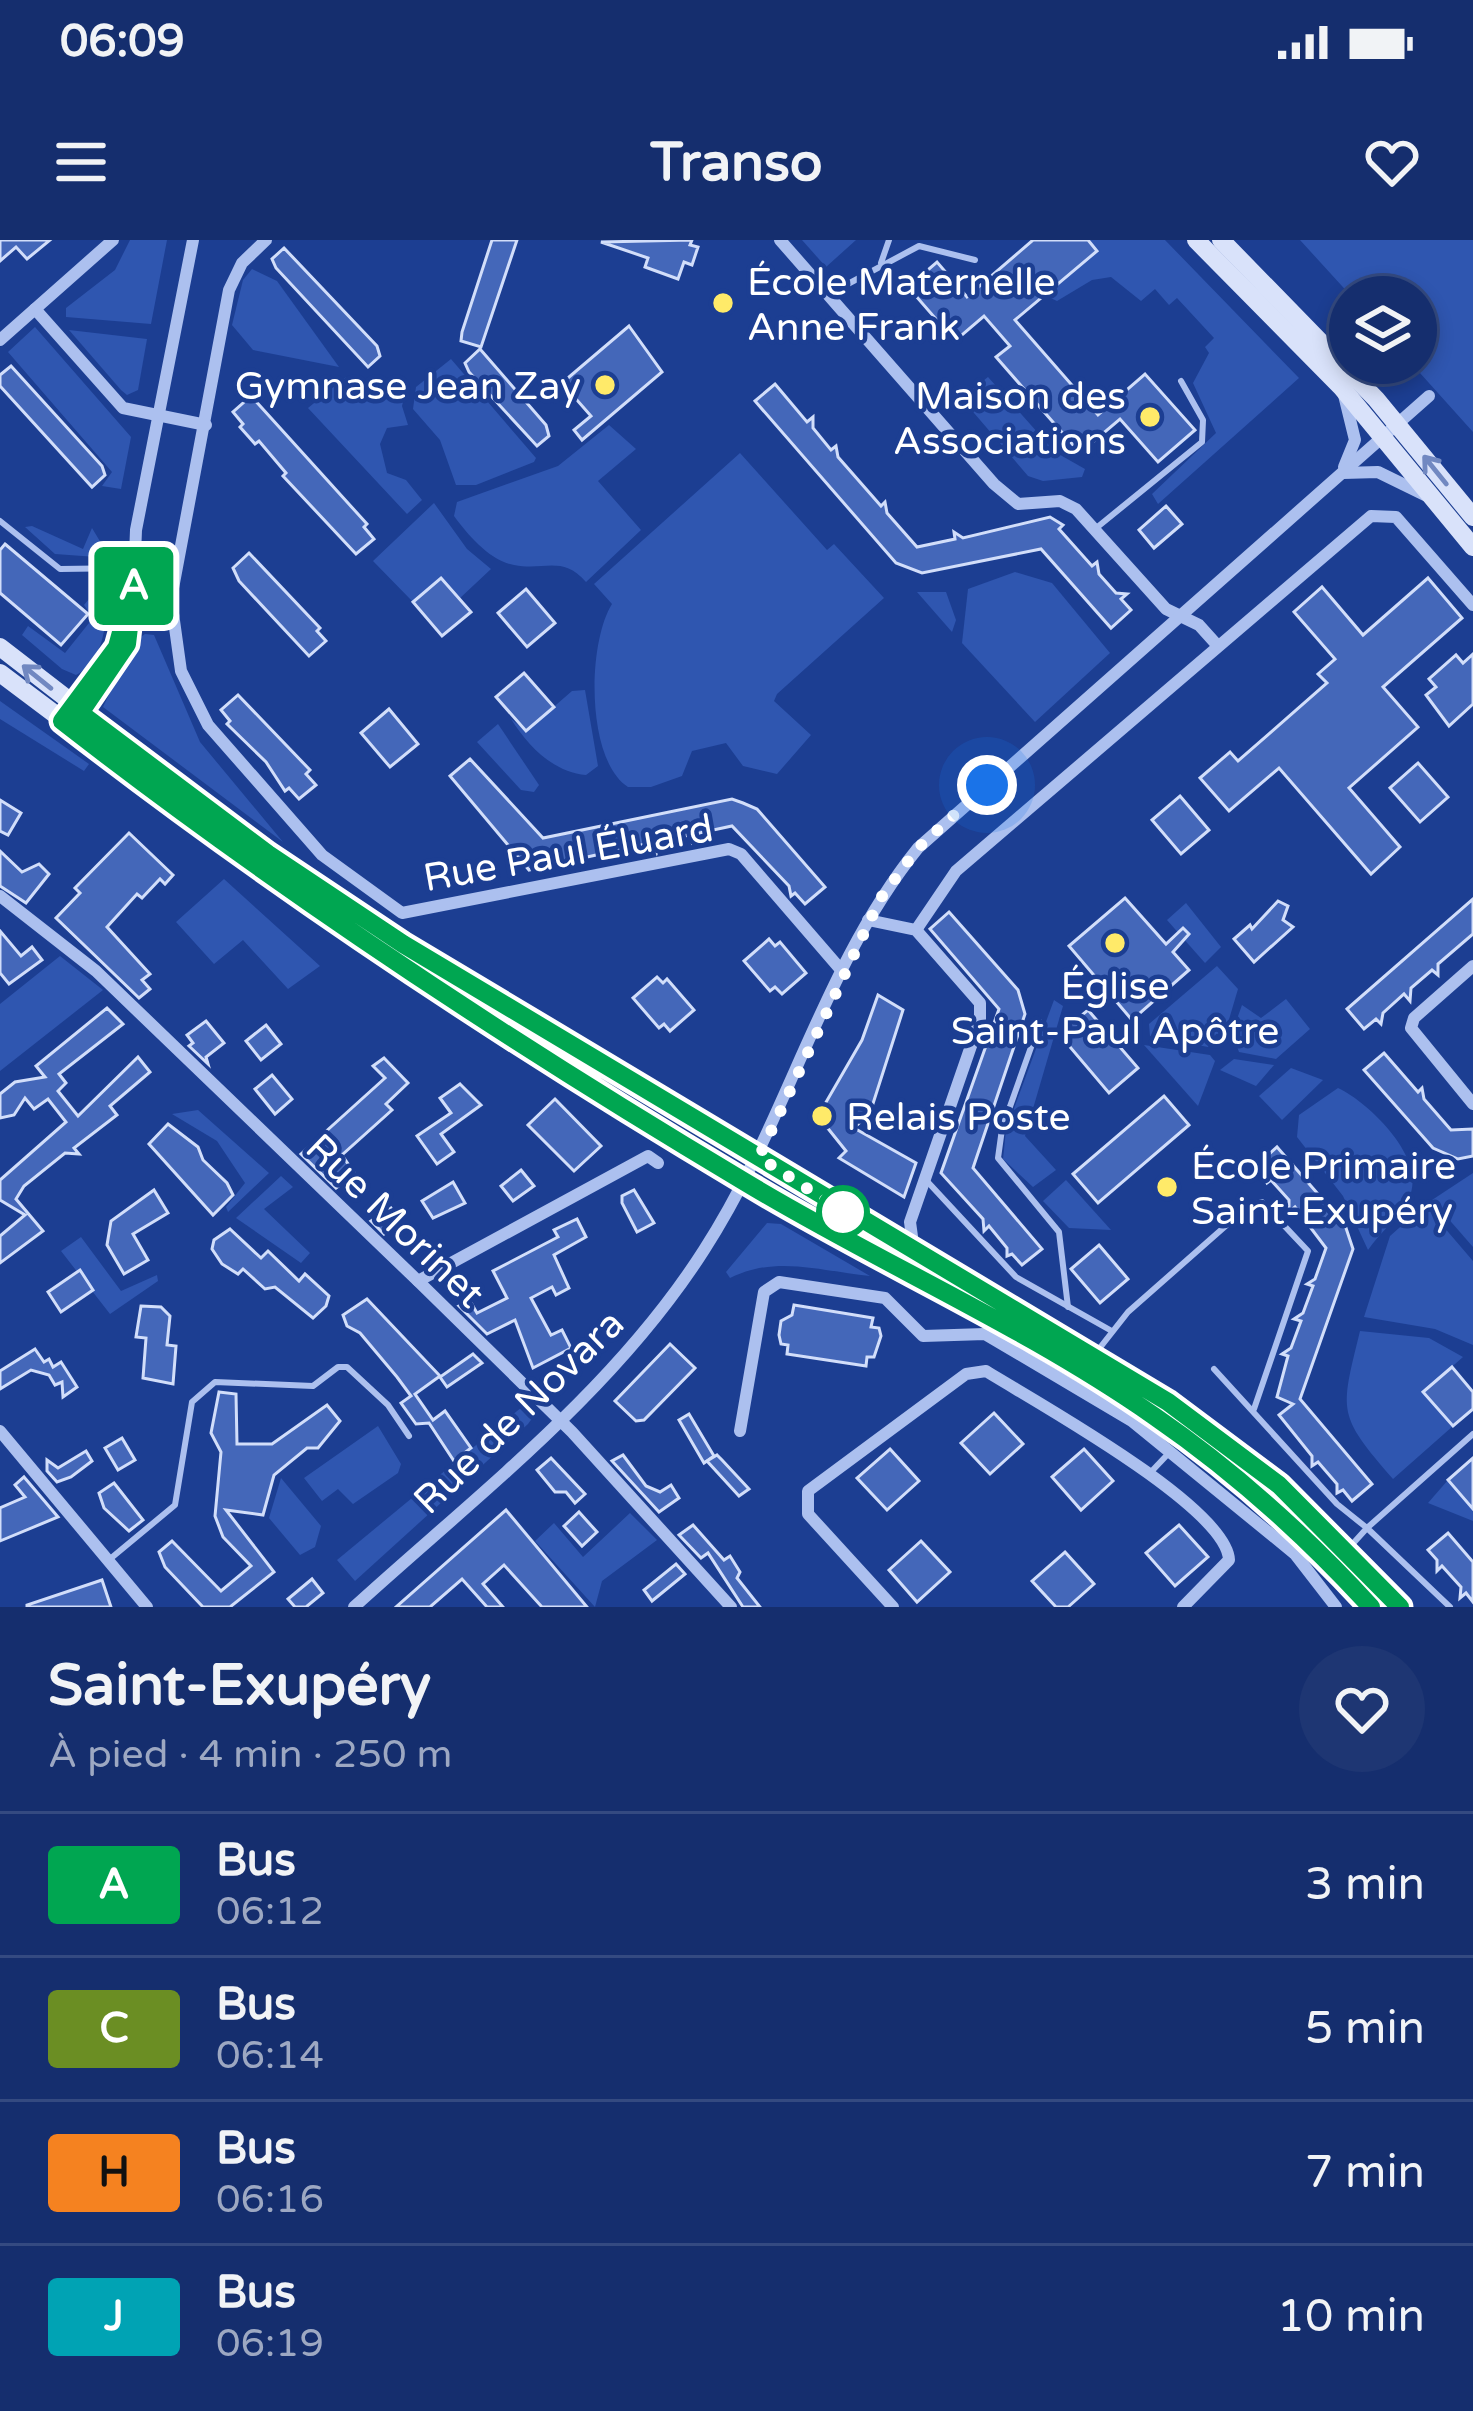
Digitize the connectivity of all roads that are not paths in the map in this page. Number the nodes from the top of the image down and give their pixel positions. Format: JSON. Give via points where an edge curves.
{"nodes":[{"id":1,"x":112,"y":240,"type":"edge"},
{"id":2,"x":193,"y":240,"type":"edge"},
{"id":3,"x":266,"y":240,"type":"edge"},
{"id":4,"x":780,"y":240,"type":"edge"},
{"id":5,"x":889,"y":240,"type":"edge"},
{"id":6,"x":1196,"y":240,"type":"edge"},
{"id":7,"x":1221,"y":240,"type":"edge"},
{"id":8,"x":927,"y":242,"type":"edge"},
{"id":9,"x":975,"y":260,"type":"dead end"},
{"id":10,"x":880,"y":263,"type":"junction"},
{"id":11,"x":828,"y":295,"type":"junction"},
{"id":12,"x":34,"y":309,"type":"junction"},
{"id":13,"x":4,"y":330,"type":"edge"},
{"id":14,"x":1181,"y":381,"type":"dead end"},
{"id":15,"x":1342,"y":388,"type":"junction"},
{"id":16,"x":1429,"y":396,"type":"dead end"},
{"id":17,"x":162,"y":416,"type":"junction"},
{"id":18,"x":1397,"y":424,"type":"junction"},
{"id":19,"x":206,"y":425,"type":"junction"},
{"id":20,"x":1381,"y":439,"type":"junction"},
{"id":21,"x":1342,"y":473,"type":"junction"},
{"id":22,"x":1428,"y":496,"type":"junction"},
{"id":23,"x":1473,"y":517,"type":"edge"},
{"id":24,"x":0,"y":521,"type":"edge"},
{"id":25,"x":1095,"y":529,"type":"junction"},
{"id":26,"x":1473,"y":547,"type":"edge"},
{"id":27,"x":134,"y":568,"type":"junction"},
{"id":28,"x":1473,"y":605,"type":"edge"},
{"id":29,"x":1180,"y":616,"type":"junction"},
{"id":30,"x":1217,"y":645,"type":"junction"},
{"id":31,"x":0,"y":647,"type":"edge"},
{"id":32,"x":0,"y":674,"type":"edge"},
{"id":33,"x":71,"y":717,"type":"junction"},
{"id":34,"x":0,"y":896,"type":"edge"},
{"id":35,"x":868,"y":920,"type":"junction"},
{"id":36,"x":916,"y":929,"type":"junction"},
{"id":37,"x":1473,"y":966,"type":"edge"},
{"id":38,"x":842,"y":971,"type":"junction"},
{"id":39,"x":1040,"y":1022,"type":"dead end"},
{"id":40,"x":1473,"y":1104,"type":"edge"},
{"id":41,"x":759,"y":1157,"type":"junction"},
{"id":42,"x":658,"y":1163,"type":"dead end"},
{"id":43,"x":924,"y":1178,"type":"junction"},
{"id":44,"x":745,"y":1182,"type":"junction"},
{"id":45,"x":914,"y":1252,"type":"junction"},
{"id":46,"x":418,"y":1281,"type":"junction"},
{"id":47,"x":1068,"y":1307,"type":"junction"},
{"id":48,"x":1110,"y":1330,"type":"junction"},
{"id":49,"x":1095,"y":1355,"type":"junction"},
{"id":50,"x":1214,"y":1369,"type":"dead end"},
{"id":51,"x":1254,"y":1409,"type":"junction"},
{"id":52,"x":559,"y":1423,"type":"junction"},
{"id":53,"x":0,"y":1431,"type":"edge"},
{"id":54,"x":740,"y":1431,"type":"dead end"},
{"id":55,"x":1473,"y":1434,"type":"edge"},
{"id":56,"x":409,"y":1436,"type":"dead end"},
{"id":57,"x":1171,"y":1452,"type":"junction"},
{"id":58,"x":1150,"y":1473,"type":"junction"},
{"id":59,"x":1367,"y":1528,"type":"junction"},
{"id":60,"x":1348,"y":1549,"type":"junction"},
{"id":61,"x":108,"y":1561,"type":"junction"},
{"id":62,"x":146,"y":1607,"type":"edge"},
{"id":63,"x":354,"y":1607,"type":"edge"},
{"id":64,"x":731,"y":1607,"type":"edge"},
{"id":65,"x":893,"y":1607,"type":"edge"},
{"id":66,"x":1184,"y":1607,"type":"edge"},
{"id":67,"x":1336,"y":1607,"type":"edge"},
{"id":68,"x":1371,"y":1607,"type":"edge"},
{"id":69,"x":1400,"y":1607,"type":"edge"},
{"id":70,"x":1450,"y":1607,"type":"edge"}],
"edges":[{"from":1,"to":12,"type":"street"},
{"from":2,"to":17,"type":"street"},
{"from":3,"to":19,"type":"street","via":[[229,290]]},
{"from":4,"to":11,"type":"street"},
{"from":5,"to":10,"type":"lane"},
{"from":6,"to":15,"type":"main road"},
{"from":7,"to":18,"type":"main road"},
{"from":8,"to":9,"type":"lane"},
{"from":8,"to":10,"type":"lane"},
{"from":10,"to":11,"type":"lane"},
{"from":11,"to":25,"type":"street","via":[[1006,496],[1018,504],[1069,504]]},
{"from":12,"to":13,"type":"street"},
{"from":12,"to":17,"type":"street","via":[[116,403]]},
{"from":14,"to":25,"type":"lane","via":[[1203,420],[1202,442]]},
{"from":15,"to":20,"type":"main road"},
{"from":15,"to":21,"type":"street","via":[[1355,440]]},
{"from":16,"to":18,"type":"street","name":"Rue de Novara"},
{"from":17,"to":19,"type":"street"},
{"from":17,"to":27,"type":"street"},
{"from":18,"to":20,"type":"street","name":"Rue de Novara"},
{"from":23,"to":18,"type":"main road","one_way":true},
{"from":19,"to":38,"type":"street","name":"Rue Paul Éluard","via":[[171,599],[182,671],[208,725],[336,871],[402,913],[729,849]]},
{"from":20,"to":21,"type":"street","name":"Rue de Novara"},
{"from":20,"to":22,"type":"main road"},
{"from":21,"to":22,"type":"street","via":[[1378,472]]},
{"from":21,"to":29,"type":"street","name":"Rue de Novara"},
{"from":22,"to":26,"type":"main road"},
{"from":24,"to":27,"type":"lane","via":[[60,569]]},
{"from":25,"to":29,"type":"street"},
{"from":27,"to":33,"type":"street","via":[[117,647]]},
{"from":28,"to":30,"type":"street","via":[[1386,513],[1359,523]]},
{"from":29,"to":30,"type":"street"},
{"from":29,"to":35,"type":"street","name":"Rue de Novara","via":[[928,838]]},
{"from":30,"to":36,"type":"street","via":[[956,871]]},
{"from":33,"to":31,"type":"main road","one_way":true},
{"from":32,"to":33,"type":"main road"},
{"from":33,"to":41,"type":"main road","via":[[403,944]]},
{"from":33,"to":44,"type":"main road","via":[[244,856],[545,1060]]},
{"from":34,"to":46,"type":"street","name":"Rue Morinet","via":[[114,988]]},
{"from":35,"to":36,"type":"street"},
{"from":35,"to":38,"type":"street","name":"Rue de Novara"},
{"from":36,"to":43,"type":"street","via":[[980,1004]]},
{"from":37,"to":40,"type":"street","via":[[1411,1028]]},
{"from":38,"to":41,"type":"street","name":"Rue de Novara"},
{"from":39,"to":47,"type":"lane","via":[[998,1158],[1058,1232]]},
{"from":41,"to":44,"type":"street","name":"Rue de Novara"},
{"from":41,"to":45,"type":"main road"},
{"from":42,"to":46,"type":"street","via":[[648,1156]]},
{"from":43,"to":45,"type":"street","via":[[910,1222]]},
{"from":43,"to":47,"type":"lane","via":[[1016,1277]]},
{"from":44,"to":52,"type":"street","name":"Rue de Novara","via":[[663,1308]]},
{"from":44,"to":68,"type":"main road","via":[[1154,1415],[1264,1502]]},
{"from":45,"to":49,"type":"main road"},
{"from":46,"to":52,"type":"street","name":"Rue Morinet"},
{"from":47,"to":48,"type":"lane"},
{"from":48,"to":49,"type":"lane"},
{"from":48,"to":51,"type":"lane","via":[[1262,1202],[1308,1251]]},
{"from":49,"to":60,"type":"main road","via":[[1237,1451]]},
{"from":50,"to":51,"type":"lane"},
{"from":51,"to":59,"type":"lane"},
{"from":52,"to":63,"type":"street","name":"Rue de Novara"},
{"from":52,"to":64,"type":"street","name":"Rue Morinet"},
{"from":53,"to":61,"type":"street"},
{"from":54,"to":57,"type":"street","via":[[764,1292],[779,1282],[885,1298],[923,1336],[985,1334]]},
{"from":55,"to":59,"type":"lane"},
{"from":56,"to":61,"type":"lane","via":[[347,1366],[313,1386],[215,1382],[192,1402],[175,1505]]},
{"from":57,"to":58,"type":"lane"},
{"from":57,"to":67,"type":"street","via":[[1295,1554]]},
{"from":58,"to":65,"type":"street","via":[[986,1371],[966,1374],[808,1491],[808,1514]]},
{"from":58,"to":66,"type":"street","via":[[1228,1549],[1223,1570]]},
{"from":59,"to":60,"type":"lane"},
{"from":59,"to":70,"type":"lane"},
{"from":60,"to":69,"type":"main road"},
{"from":61,"to":62,"type":"street"}]}
